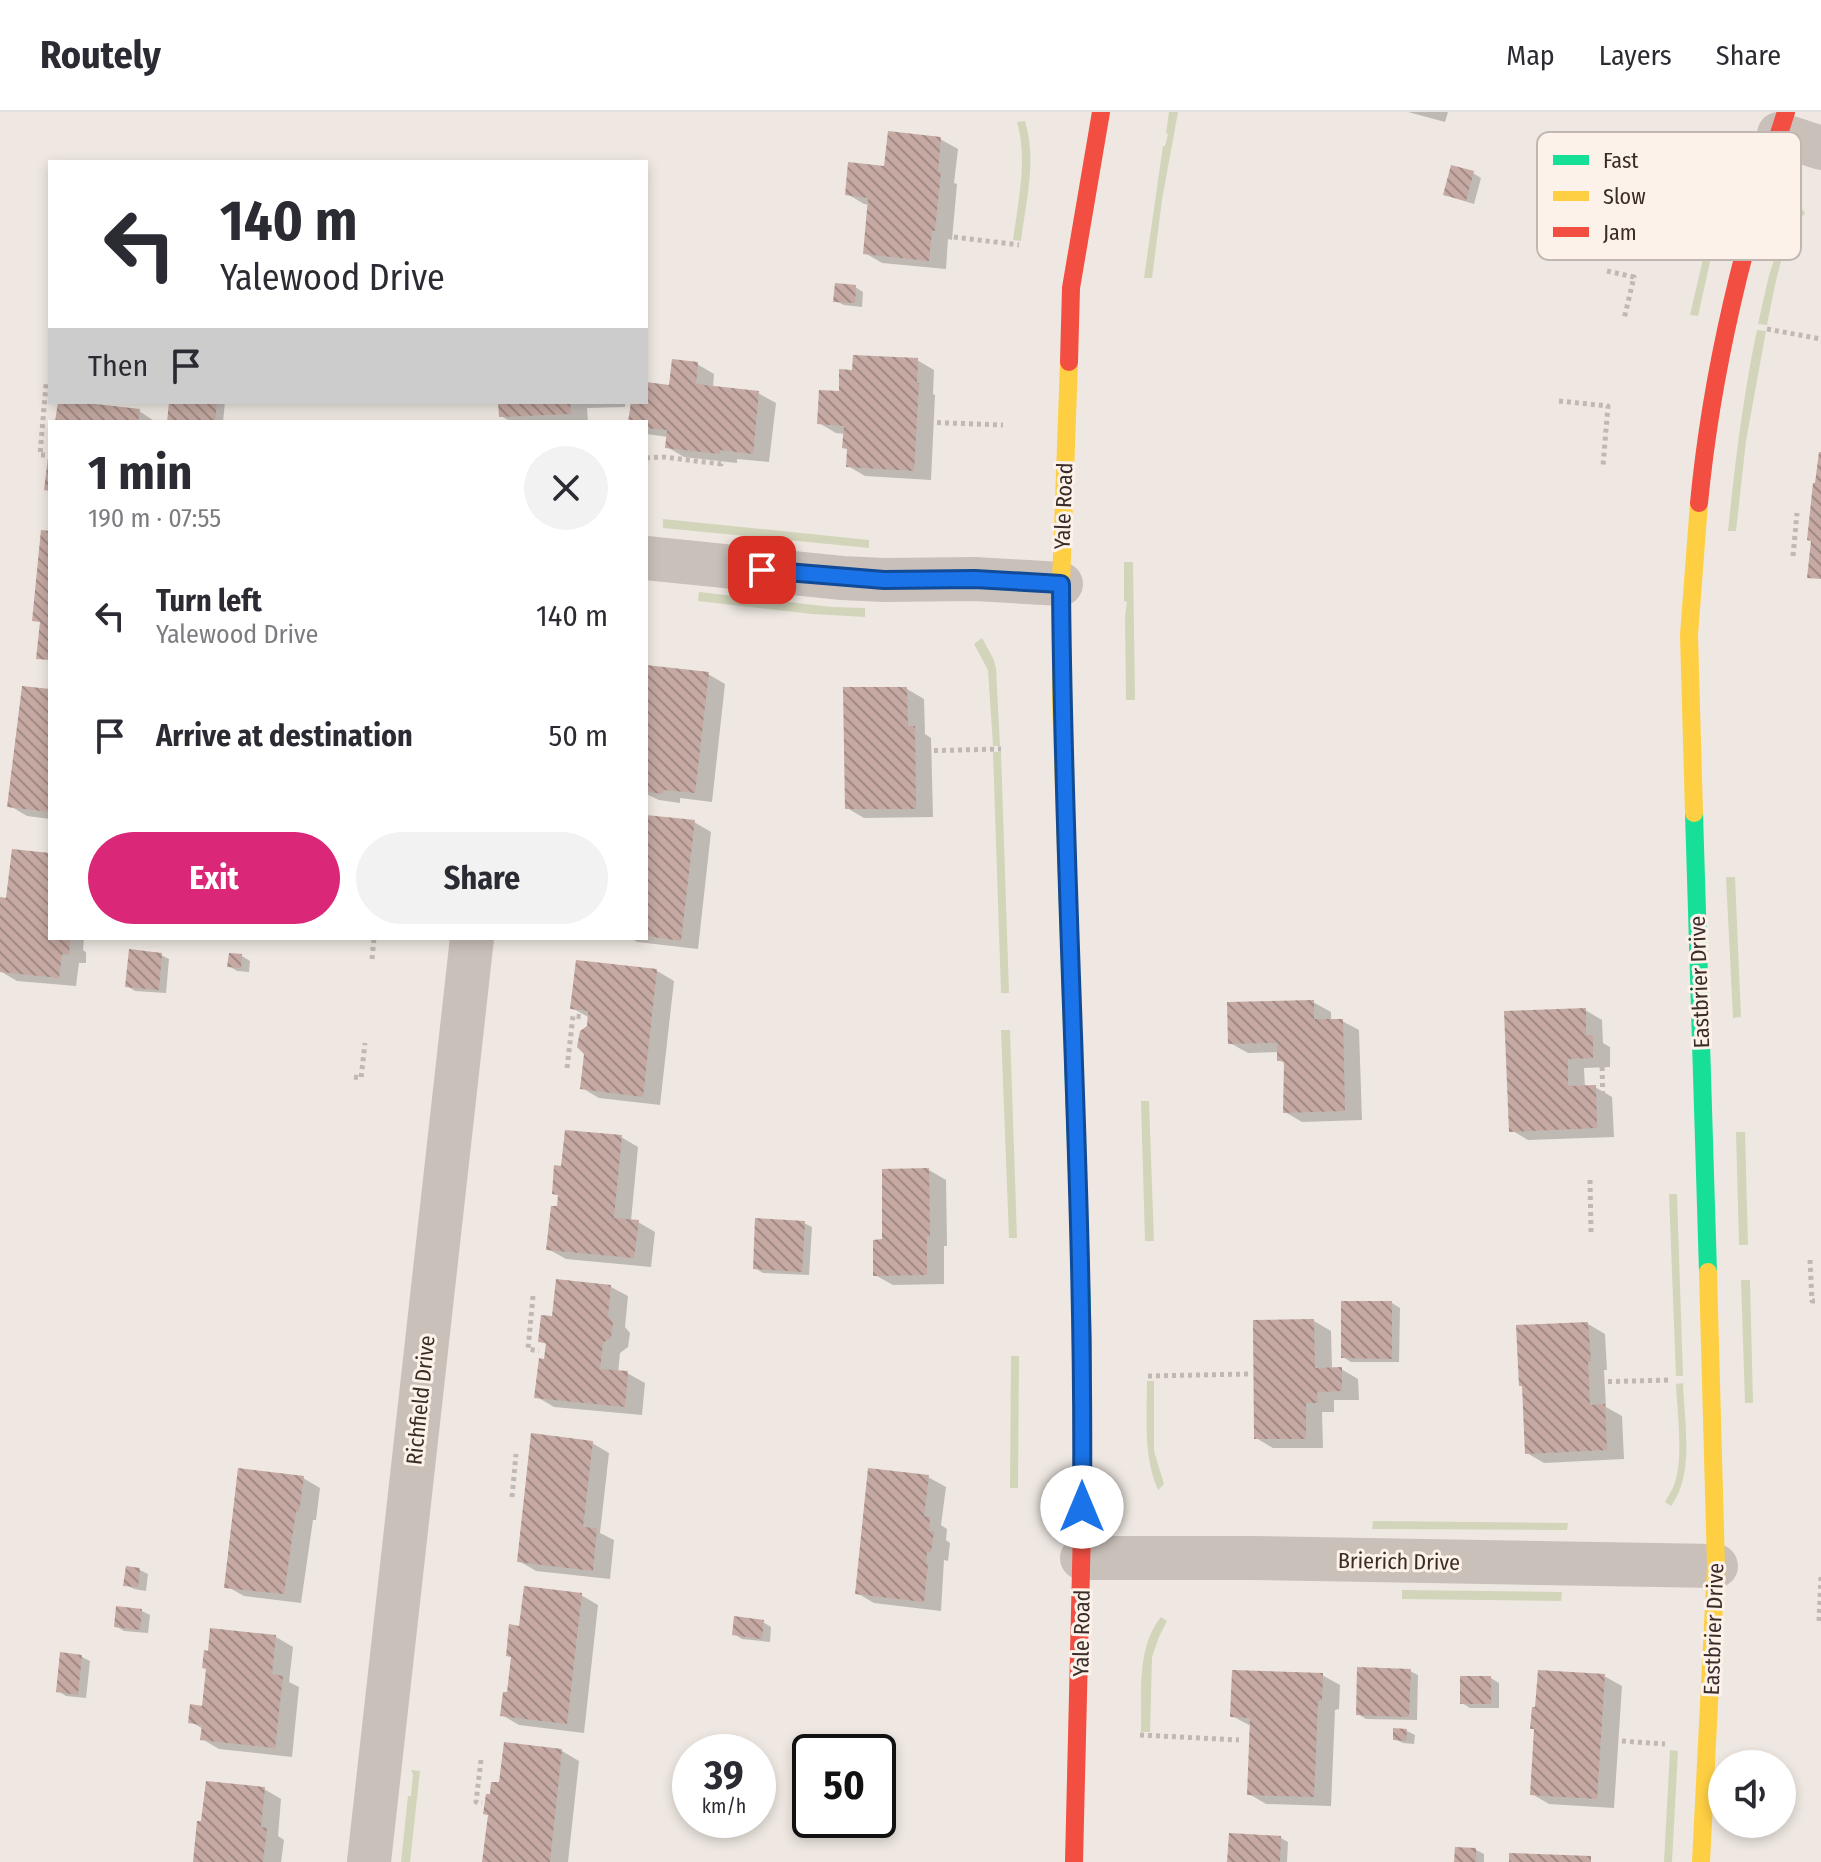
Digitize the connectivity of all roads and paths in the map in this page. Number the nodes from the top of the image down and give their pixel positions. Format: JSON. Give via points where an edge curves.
{"nodes":[{"id":1,"x":1101,"y":112,"type":"edge"},
{"id":2,"x":1801,"y":135,"type":"edge"},
{"id":3,"x":1821,"y":148,"type":"edge"},
{"id":4,"x":938,"y":235,"type":"dead end"},
{"id":5,"x":1019,"y":245,"type":"dead end"},
{"id":6,"x":1741,"y":260,"type":"edge"},
{"id":7,"x":1607,"y":271,"type":"dead end"},
{"id":8,"x":1624,"y":319,"type":"dead end"},
{"id":9,"x":1757,"y":327,"type":"dead end"},
{"id":10,"x":1821,"y":339,"type":"edge"},
{"id":11,"x":46,"y":384,"type":"dead end"},
{"id":12,"x":1559,"y":401,"type":"dead end"},
{"id":13,"x":921,"y":422,"type":"dead end"},
{"id":14,"x":1003,"y":425,"type":"dead end"},
{"id":15,"x":722,"y":453,"type":"dead end"},
{"id":16,"x":45,"y":455,"type":"dead end"},
{"id":17,"x":648,"y":458,"type":"edge"},
{"id":18,"x":1603,"y":466,"type":"dead end"},
{"id":19,"x":1797,"y":513,"type":"dead end"},
{"id":20,"x":1793,"y":556,"type":"dead end"},
{"id":21,"x":648,"y":558,"type":"edge"},
{"id":22,"x":1061,"y":584,"type":"junction"},
{"id":23,"x":1001,"y":749,"type":"dead end"},
{"id":24,"x":918,"y":751,"type":"dead end"},
{"id":25,"x":374,"y":940,"type":"edge"},
{"id":26,"x":472,"y":940,"type":"edge"},
{"id":27,"x":372,"y":959,"type":"dead end"},
{"id":28,"x":584,"y":1017,"type":"dead end"},
{"id":29,"x":365,"y":1043,"type":"dead end"},
{"id":30,"x":1575,"y":1062,"type":"dead end"},
{"id":31,"x":567,"y":1068,"type":"dead end"},
{"id":32,"x":354,"y":1077,"type":"dead end"},
{"id":33,"x":1603,"y":1108,"type":"dead end"},
{"id":34,"x":1590,"y":1180,"type":"dead end"},
{"id":35,"x":1591,"y":1232,"type":"dead end"},
{"id":36,"x":1810,"y":1260,"type":"dead end"},
{"id":37,"x":533,"y":1296,"type":"dead end"},
{"id":38,"x":1819,"y":1301,"type":"edge"},
{"id":39,"x":539,"y":1351,"type":"dead end"},
{"id":40,"x":1249,"y":1374,"type":"dead end"},
{"id":41,"x":1148,"y":1376,"type":"dead end"},
{"id":42,"x":1682,"y":1379,"type":"dead end"},
{"id":43,"x":1592,"y":1382,"type":"dead end"},
{"id":44,"x":516,"y":1454,"type":"dead end"},
{"id":45,"x":512,"y":1497,"type":"dead end"},
{"id":46,"x":1082,"y":1558,"type":"junction"},
{"id":47,"x":1716,"y":1566,"type":"junction"},
{"id":48,"x":1821,"y":1577,"type":"edge"},
{"id":49,"x":1821,"y":1621,"type":"edge"},
{"id":50,"x":1140,"y":1735,"type":"dead end"},
{"id":51,"x":1239,"y":1740,"type":"dead end"},
{"id":52,"x":1606,"y":1740,"type":"dead end"},
{"id":53,"x":1678,"y":1744,"type":"dead end"},
{"id":54,"x":481,"y":1760,"type":"dead end"},
{"id":55,"x":482,"y":1803,"type":"dead end"},
{"id":56,"x":369,"y":1862,"type":"edge"},
{"id":57,"x":1074,"y":1862,"type":"edge"},
{"id":58,"x":1701,"y":1862,"type":"edge"}],
"edges":[{"from":1,"to":22,"type":"main road","name":"Yale Road","via":[[1071,288]]},
{"from":2,"to":3,"type":"street"},
{"from":4,"to":5,"type":"path"},
{"from":6,"to":47,"type":"main road","name":"Eastbrier Drive","via":[[1711,401],[1689,635]]},
{"from":7,"to":8,"type":"path","via":[[1634,277]]},
{"from":9,"to":10,"type":"path"},
{"from":11,"to":16,"type":"path","via":[[40,455]]},
{"from":12,"to":18,"type":"path","via":[[1608,406]]},
{"from":13,"to":14,"type":"path"},
{"from":15,"to":17,"type":"path","via":[[721,464]]},
{"from":19,"to":20,"type":"path"},
{"from":21,"to":22,"type":"street","via":[[842,578]]},
{"from":22,"to":46,"type":"main road","name":"Yale Road","via":[[1083,1340]]},
{"from":23,"to":24,"type":"path"},
{"from":25,"to":27,"type":"path"},
{"from":26,"to":56,"type":"street","name":"Richfield Drive"},
{"from":28,"to":31,"type":"path","via":[[573,1016]]},
{"from":29,"to":32,"type":"path","via":[[361,1078]]},
{"from":30,"to":33,"type":"path","via":[[1602,1062]]},
{"from":34,"to":35,"type":"path"},
{"from":36,"to":38,"type":"path","via":[[1812,1301]]},
{"from":37,"to":39,"type":"path","via":[[528,1349]]},
{"from":40,"to":41,"type":"path"},
{"from":42,"to":43,"type":"path"},
{"from":44,"to":45,"type":"path"},
{"from":46,"to":47,"type":"street","name":"Brierich Drive"},
{"from":46,"to":57,"type":"main road","name":"Yale Road"},
{"from":47,"to":58,"type":"main road","name":"Eastbrier Drive"},
{"from":48,"to":49,"type":"path"},
{"from":50,"to":51,"type":"path"},
{"from":52,"to":53,"type":"path"},
{"from":54,"to":55,"type":"path","via":[[476,1802]]}]}
